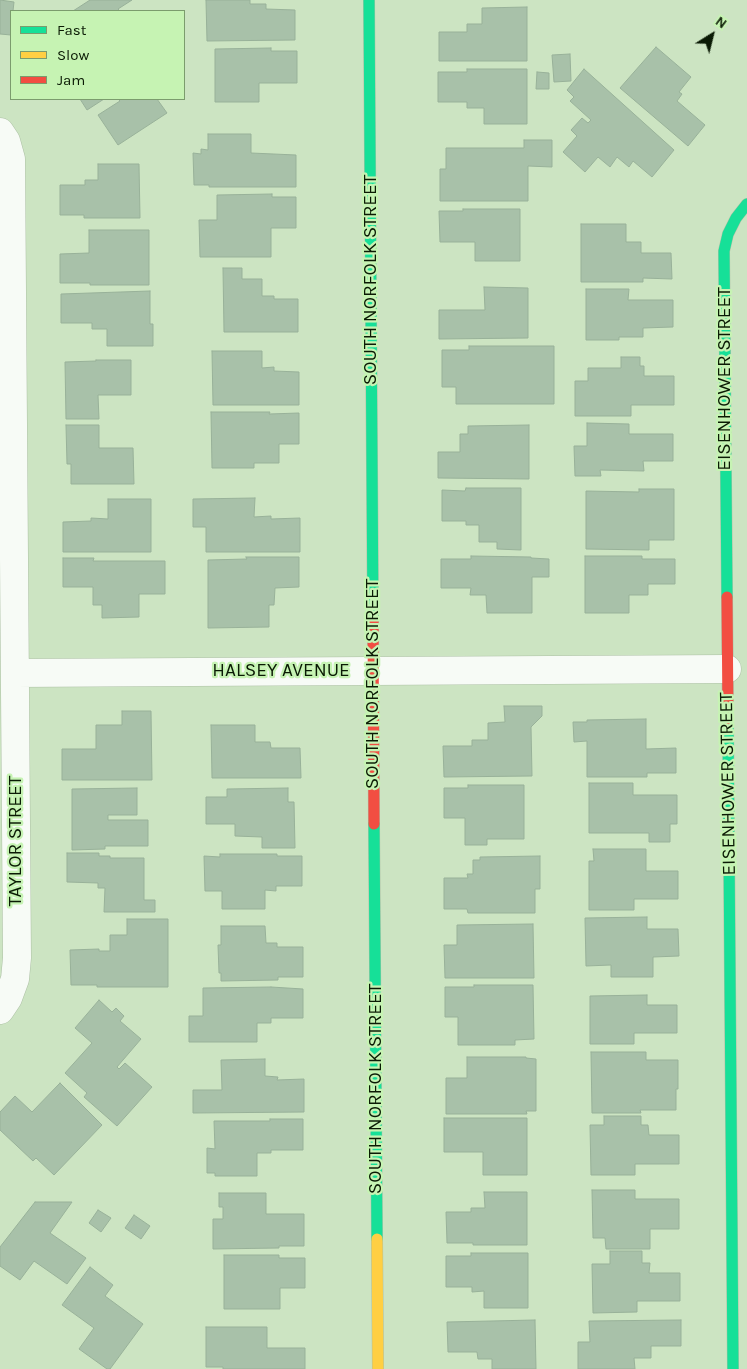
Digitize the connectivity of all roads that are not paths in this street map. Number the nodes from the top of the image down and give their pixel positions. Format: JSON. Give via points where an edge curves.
{"nodes":[{"id":1,"x":368,"y":0,"type":"edge"},
{"id":2,"x":0,"y":132,"type":"edge"},
{"id":3,"x":747,"y":204,"type":"edge"},
{"id":4,"x":727,"y":669,"type":"junction"},
{"id":5,"x":373,"y":671,"type":"junction"},
{"id":6,"x":15,"y":673,"type":"junction"},
{"id":7,"x":0,"y":1010,"type":"edge"},
{"id":8,"x":739,"y":1229,"type":"edge"},
{"id":9,"x":378,"y":1369,"type":"edge"},
{"id":10,"x":733,"y":1369,"type":"edge"}],
"edges":[{"from":1,"to":5,"type":"main road","name":"SOUTH NORFOLK STREET"},
{"from":2,"to":6,"type":"street","name":"TAYLOR STREET","via":[[11,159]]},
{"from":3,"to":4,"type":"main road","name":"EISENHOWER STREET","via":[[728,234],[724,251]]},
{"from":4,"to":5,"type":"street","name":"HALSEY AVENUE"},
{"from":4,"to":8,"type":"main road","name":"EISENHOWER STREET"},
{"from":5,"to":6,"type":"street","name":"HALSEY AVENUE"},
{"from":5,"to":9,"type":"main road","name":"SOUTH NORFOLK STREET"},
{"from":6,"to":7,"type":"street","name":"TAYLOR STREET","via":[[17,958],[15,979]]},
{"from":8,"to":10,"type":"main road","name":"EISENHOWER STREET"}]}
